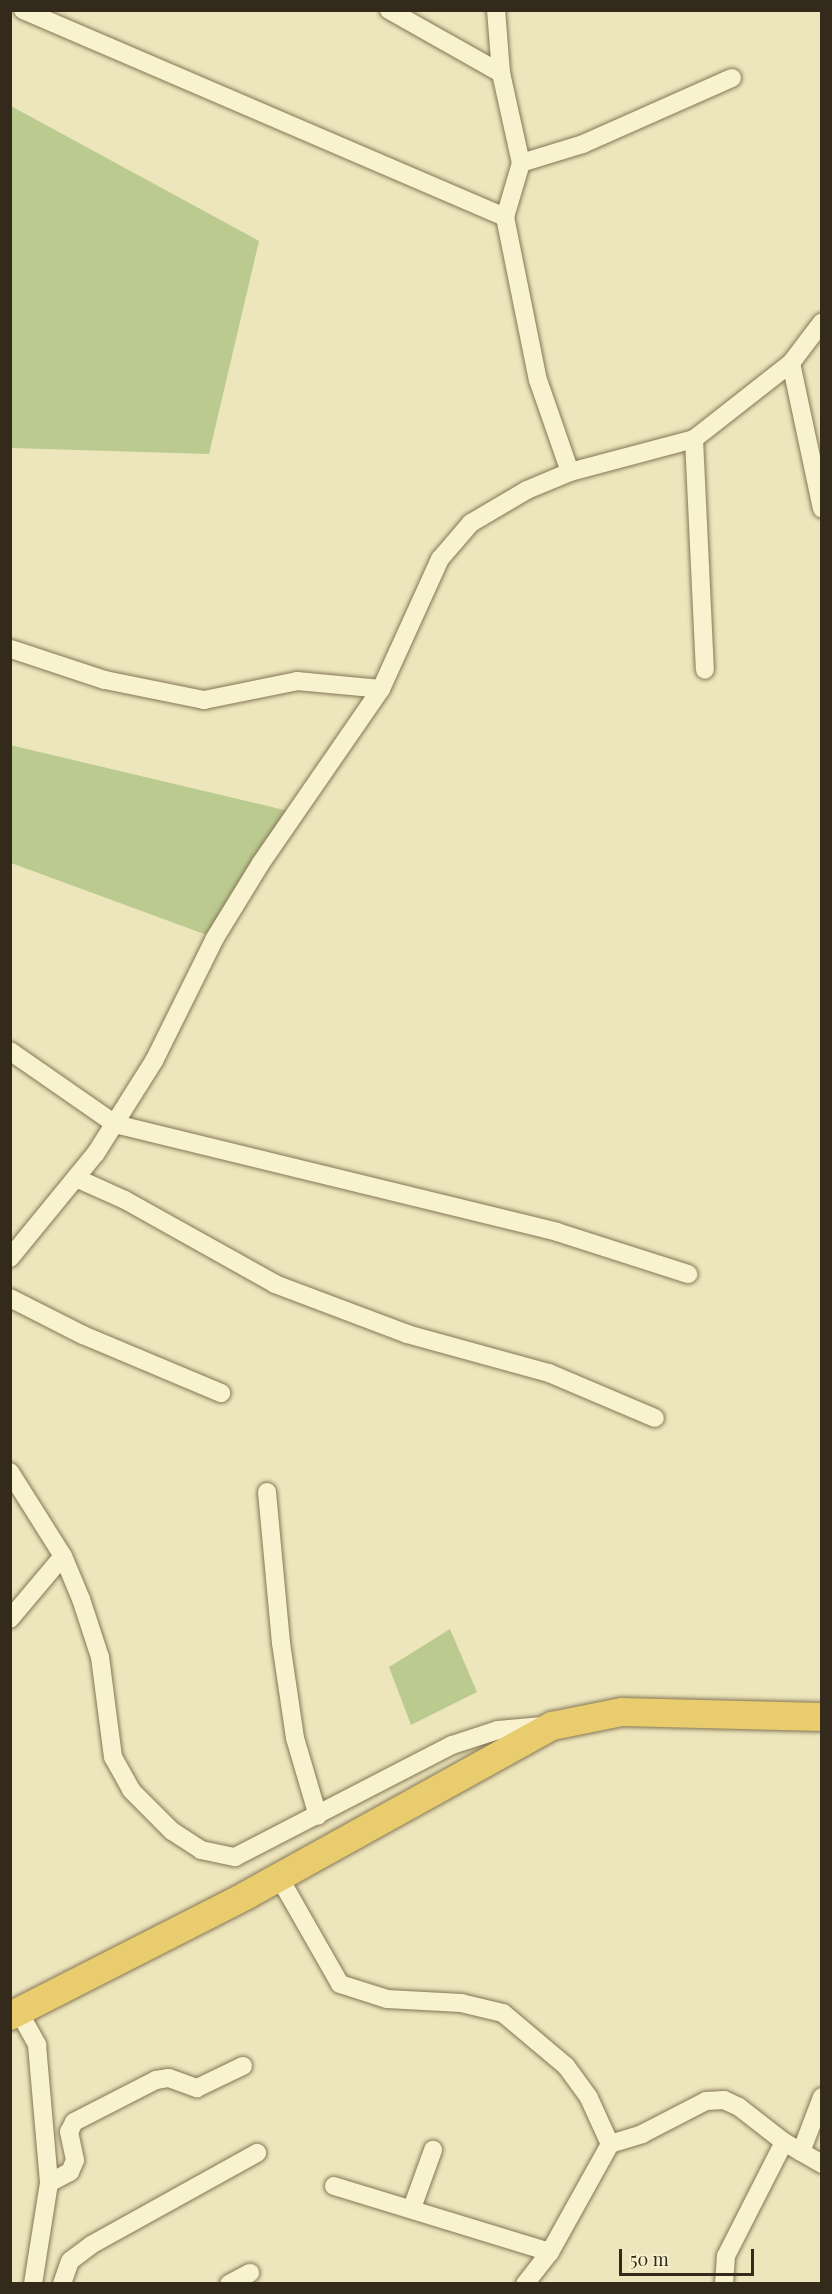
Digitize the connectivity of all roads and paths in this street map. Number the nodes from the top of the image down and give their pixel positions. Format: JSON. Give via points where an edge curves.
{"nodes":[{"id":1,"x":23,"y":10,"type":"edge"},
{"id":2,"x":388,"y":10,"type":"edge"},
{"id":3,"x":496,"y":10,"type":"edge"},
{"id":4,"x":501,"y":73,"type":"junction"},
{"id":5,"x":732,"y":78,"type":"dead end"},
{"id":6,"x":521,"y":164,"type":"junction"},
{"id":7,"x":505,"y":217,"type":"junction"},
{"id":8,"x":822,"y":322,"type":"edge"},
{"id":9,"x":791,"y":363,"type":"junction"},
{"id":10,"x":694,"y":439,"type":"junction"},
{"id":11,"x":570,"y":472,"type":"junction"},
{"id":12,"x":822,"y":509,"type":"edge"},
{"id":13,"x":11,"y":650,"type":"edge"},
{"id":14,"x":705,"y":670,"type":"dead end"},
{"id":15,"x":381,"y":689,"type":"junction"},
{"id":16,"x":10,"y":1051,"type":"edge"},
{"id":17,"x":115,"y":1124,"type":"junction"},
{"id":18,"x":76,"y":1178,"type":"junction"},
{"id":19,"x":10,"y":1258,"type":"edge"},
{"id":20,"x":688,"y":1274,"type":"dead end"},
{"id":21,"x":10,"y":1298,"type":"edge"},
{"id":22,"x":222,"y":1393,"type":"dead end"},
{"id":23,"x":655,"y":1418,"type":"dead end"},
{"id":24,"x":10,"y":1472,"type":"edge"},
{"id":25,"x":267,"y":1492,"type":"dead end"},
{"id":26,"x":63,"y":1556,"type":"junction"},
{"id":27,"x":10,"y":1619,"type":"edge"},
{"id":28,"x":822,"y":1717,"type":"edge"},
{"id":29,"x":552,"y":1726,"type":"junction"},
{"id":30,"x":318,"y":1816,"type":"junction"},
{"id":31,"x":279,"y":1877,"type":"junction"},
{"id":32,"x":15,"y":2014,"type":"edge"},
{"id":33,"x":243,"y":2066,"type":"dead end"},
{"id":34,"x":822,"y":2097,"type":"edge"},
{"id":35,"x":784,"y":2142,"type":"junction"},
{"id":36,"x":610,"y":2144,"type":"junction"},
{"id":37,"x":433,"y":2150,"type":"dead end"},
{"id":38,"x":257,"y":2152,"type":"dead end"},
{"id":39,"x":801,"y":2152,"type":"junction"},
{"id":40,"x":822,"y":2164,"type":"edge"},
{"id":41,"x":49,"y":2183,"type":"junction"},
{"id":42,"x":334,"y":2186,"type":"dead end"},
{"id":43,"x":412,"y":2208,"type":"junction"},
{"id":44,"x":550,"y":2252,"type":"junction"},
{"id":45,"x":250,"y":2273,"type":"dead end"},
{"id":46,"x":33,"y":2283,"type":"edge"},
{"id":47,"x":62,"y":2283,"type":"edge"},
{"id":48,"x":229,"y":2283,"type":"edge"},
{"id":49,"x":525,"y":2283,"type":"edge"},
{"id":50,"x":724,"y":2283,"type":"edge"}],
"edges":[{"from":1,"to":7,"type":"street"},
{"from":2,"to":4,"type":"street"},
{"from":3,"to":4,"type":"street"},
{"from":4,"to":6,"type":"street"},
{"from":5,"to":6,"type":"street","via":[[583,144]]},
{"from":6,"to":7,"type":"street"},
{"from":7,"to":11,"type":"street","via":[[538,380]]},
{"from":8,"to":9,"type":"street"},
{"from":9,"to":10,"type":"street"},
{"from":9,"to":12,"type":"street"},
{"from":10,"to":11,"type":"street"},
{"from":10,"to":14,"type":"street"},
{"from":11,"to":15,"type":"street","via":[[527,490],[471,523],[440,559]]},
{"from":13,"to":15,"type":"street","via":[[105,681],[204,700],[297,681]]},
{"from":15,"to":17,"type":"street","via":[[249,881],[211,945],[154,1061]]},
{"from":16,"to":17,"type":"street"},
{"from":17,"to":18,"type":"street"},
{"from":17,"to":20,"type":"street","via":[[557,1232]]},
{"from":18,"to":19,"type":"street"},
{"from":18,"to":23,"type":"street","via":[[125,1200],[275,1284],[407,1334],[549,1373]]},
{"from":21,"to":22,"type":"street","via":[[83,1335]]},
{"from":24,"to":26,"type":"street"},
{"from":25,"to":30,"type":"street","via":[[281,1643],[295,1738]]},
{"from":26,"to":27,"type":"street"},
{"from":26,"to":30,"type":"street","via":[[100,1657],[113,1757],[131,1790],[172,1831],[201,1850],[235,1857]]},
{"from":28,"to":29,"type":"highway","via":[[622,1712]]},
{"from":29,"to":30,"type":"street","via":[[498,1730],[452,1745]]},
{"from":29,"to":31,"type":"highway"},
{"from":31,"to":32,"type":"highway"},
{"from":31,"to":36,"type":"street","via":[[340,1984],[387,1999],[461,2003],[503,2013],[566,2066],[589,2098]]},
{"from":32,"to":41,"type":"street","via":[[36,2045]]},
{"from":33,"to":41,"type":"street","via":[[196,2088],[169,2078],[156,2080],[74,2122],[69,2132],[75,2160],[70,2172]]},
{"from":34,"to":39,"type":"street"},
{"from":35,"to":36,"type":"street","via":[[740,2107],[724,2100],[706,2101],[642,2134]]},
{"from":35,"to":39,"type":"street"},
{"from":35,"to":50,"type":"street","via":[[726,2256]]},
{"from":36,"to":44,"type":"street"},
{"from":37,"to":43,"type":"street"},
{"from":38,"to":47,"type":"street","via":[[91,2245],[70,2261]]},
{"from":39,"to":40,"type":"street"},
{"from":41,"to":46,"type":"street"},
{"from":42,"to":43,"type":"street"},
{"from":43,"to":44,"type":"street"},
{"from":44,"to":49,"type":"street"},
{"from":45,"to":48,"type":"street"}]}
